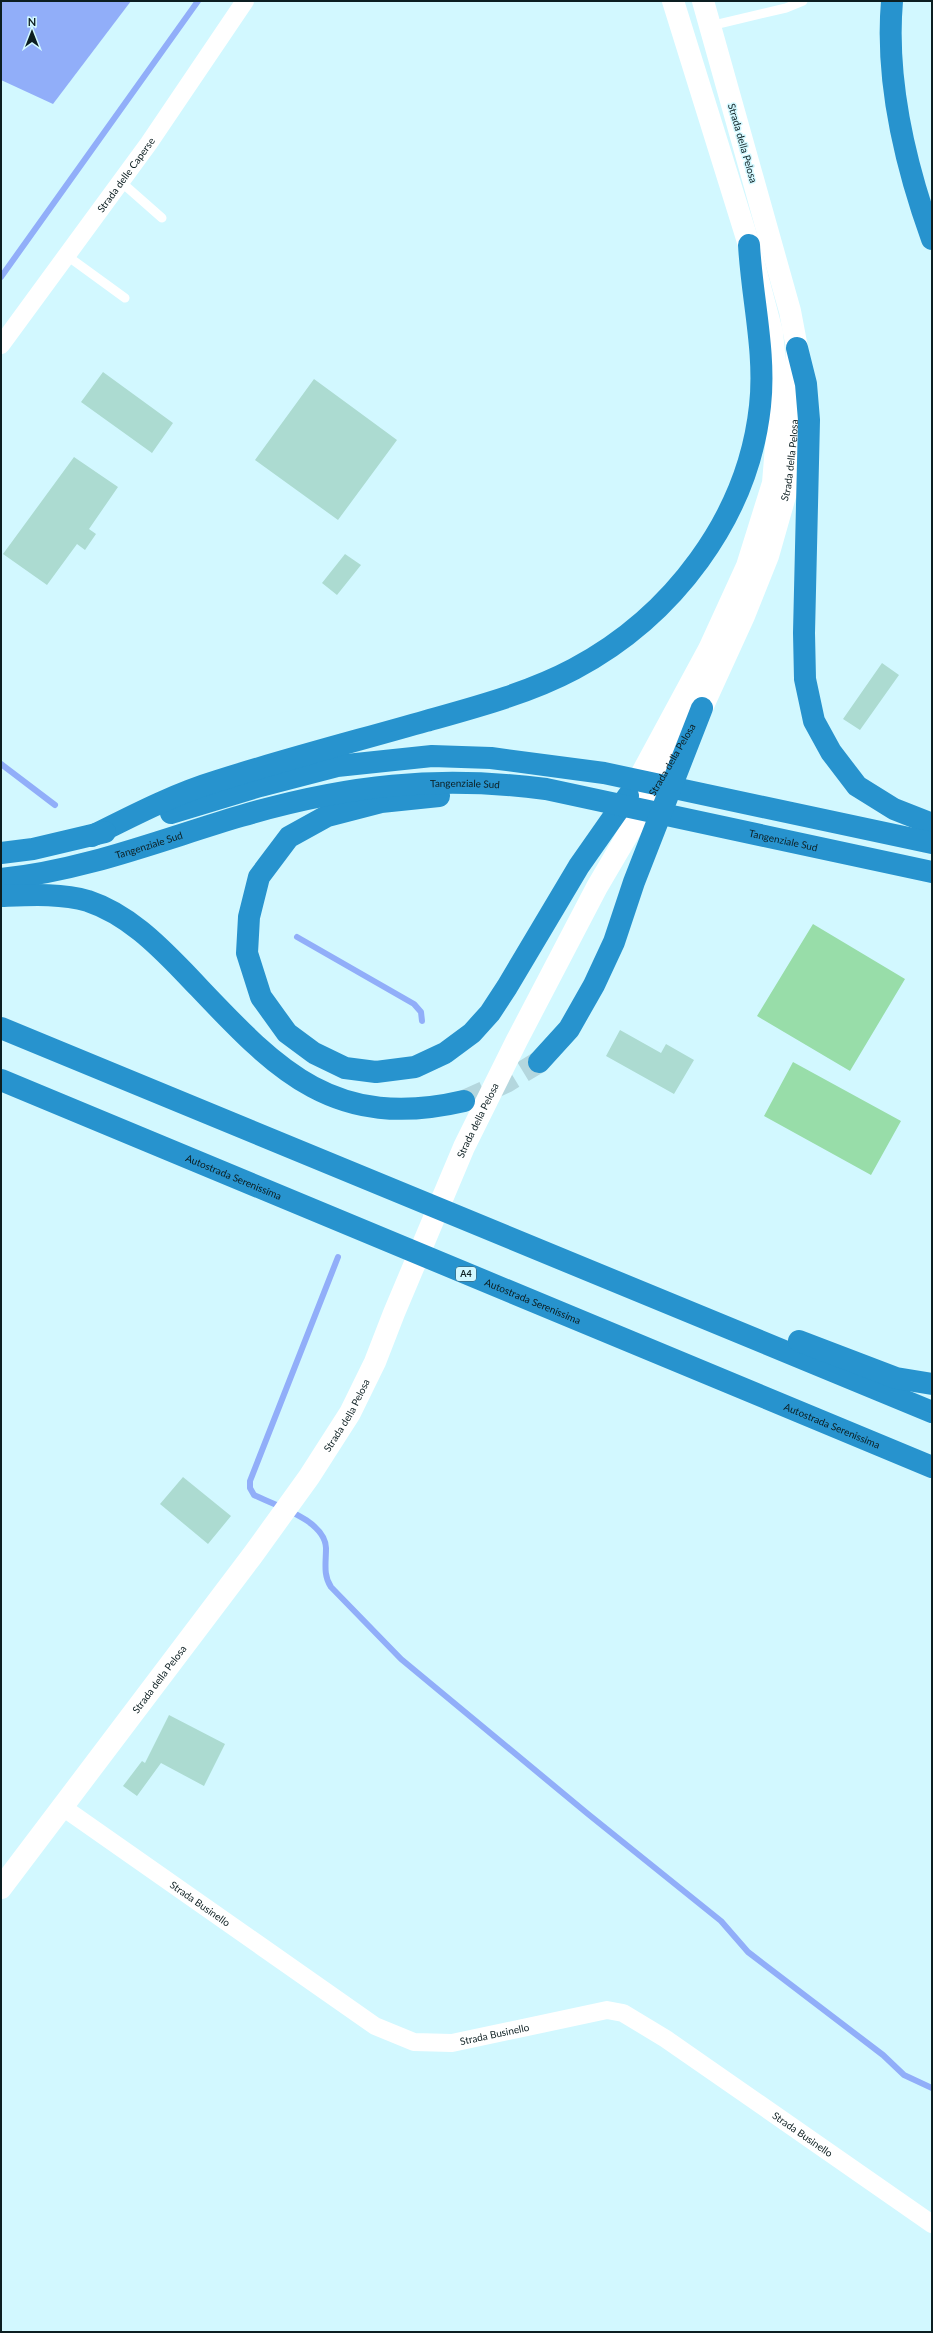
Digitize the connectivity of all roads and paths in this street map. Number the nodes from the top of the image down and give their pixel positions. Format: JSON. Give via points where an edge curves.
{"nodes":[{"id":1,"x":245,"y":1,"type":"edge"},
{"id":2,"x":673,"y":1,"type":"edge"},
{"id":3,"x":703,"y":1,"type":"edge"},
{"id":4,"x":803,"y":1,"type":"edge"},
{"id":5,"x":892,"y":1,"type":"edge"},
{"id":6,"x":710,"y":26,"type":"junction"},
{"id":7,"x":120,"y":181,"type":"junction"},
{"id":8,"x":162,"y":218,"type":"dead end"},
{"id":9,"x":932,"y":239,"type":"edge"},
{"id":10,"x":749,"y":245,"type":"junction"},
{"id":11,"x":66,"y":255,"type":"junction"},
{"id":12,"x":125,"y":298,"type":"dead end"},
{"id":13,"x":1,"y":345,"type":"edge"},
{"id":14,"x":797,"y":348,"type":"junction"},
{"id":15,"x":702,"y":708,"type":"junction"},
{"id":16,"x":498,"y":783,"type":"junction"},
{"id":17,"x":632,"y":790,"type":"junction"},
{"id":18,"x":932,"y":824,"type":"edge"},
{"id":19,"x":92,"y":836,"type":"junction"},
{"id":20,"x":932,"y":843,"type":"edge"},
{"id":21,"x":1,"y":853,"type":"edge"},
{"id":22,"x":932,"y":872,"type":"edge"},
{"id":23,"x":1,"y":879,"type":"edge"},
{"id":24,"x":597,"y":887,"type":"junction"},
{"id":25,"x":1,"y":896,"type":"edge"},
{"id":26,"x":1,"y":1028,"type":"edge"},
{"id":27,"x":539,"y":1062,"type":"tunnel mouth"},
{"id":28,"x":1,"y":1080,"type":"edge"},
{"id":29,"x":464,"y":1101,"type":"tunnel mouth"},
{"id":30,"x":348,"y":1170,"type":"junction"},
{"id":31,"x":445,"y":1265,"type":"junction"},
{"id":32,"x":932,"y":1384,"type":"edge"},
{"id":33,"x":932,"y":1412,"type":"edge"},
{"id":34,"x":932,"y":1467,"type":"edge"},
{"id":35,"x":932,"y":1479,"type":"edge"},
{"id":36,"x":61,"y":1806,"type":"junction"},
{"id":37,"x":1,"y":1888,"type":"edge"},
{"id":38,"x":932,"y":2224,"type":"edge"}],
"edges":[{"from":1,"to":7,"type":"street","name":"Strada delle Caperse","via":[[149,143]]},
{"from":2,"to":10,"type":"street","name":"Strada della Pelosa"},
{"from":3,"to":6,"type":"street","name":"Strada della Pelosa"},
{"from":4,"to":6,"type":"lane","via":[[779,10]]},
{"from":5,"to":9,"type":"highway","via":[[893,79],[905,156]]},
{"from":6,"to":14,"type":"street","name":"Strada della Pelosa","via":[[790,311]]},
{"from":7,"to":8,"type":"lane"},
{"from":7,"to":11,"type":"street","name":"Strada delle Caperse"},
{"from":10,"to":17,"type":"street","name":"Strada della Pelosa","via":[[772,332],[778,393],[773,483],[747,566],[708,649]]},
{"from":10,"to":19,"type":"highway","via":[[751,283],[763,366],[760,408],[748,462],[732,508],[697,566],[657,609],[617,641],[574,669],[519,692],[214,781]]},
{"from":11,"to":12,"type":"lane"},
{"from":11,"to":13,"type":"street","name":"Strada delle Caperse"},
{"from":14,"to":15,"type":"street","name":"Strada della Pelosa","via":[[793,440],[787,489],[777,528],[744,616]]},
{"from":14,"to":18,"type":"highway","via":[[806,384],[809,420],[804,633],[805,679],[814,721],[831,752],[857,786],[894,809]]},
{"from":15,"to":24,"type":"street","name":"Strada della Pelosa"},
{"from":15,"to":27,"type":"highway","via":[[634,882],[614,942],[569,1029]]},
{"from":16,"to":17,"type":"highway","via":[[483,791],[462,796],[425,796],[381,802],[327,816],[289,837],[276,852],[259,877],[249,918],[248,953],[261,997],[287,1033],[314,1053],[344,1068],[376,1072],[415,1067],[445,1053],[472,1033],[490,1013],[583,860]]},
{"from":16,"to":22,"type":"highway","name":"Tangenziale Sud","via":[[546,789]]},
{"from":16,"to":23,"type":"highway","name":"Tangenziale Sud","via":[[400,784],[313,798],[95,860]]},
{"from":17,"to":24,"type":"street","name":"Strada della Pelosa"},
{"from":19,"to":20,"type":"highway","via":[[337,766],[432,756],[491,758],[604,773]]},
{"from":19,"to":21,"type":"highway"},
{"from":24,"to":36,"type":"street","name":"Strada della Pelosa","via":[[464,1147],[375,1362],[350,1413],[309,1477],[252,1556]]},
{"from":25,"to":29,"type":"highway","via":[[52,896],[88,901],[122,918],[155,942],[259,1049],[290,1074],[324,1094],[352,1103],[385,1109],[434,1108]]},
{"from":26,"to":30,"type":"highway"},
{"from":28,"to":31,"type":"highway","name":"Autostrada Serenissima","number":"A4"},
{"from":30,"to":32,"type":"highway","via":[[896,1378]]},
{"from":30,"to":33,"type":"highway"},
{"from":31,"to":34,"type":"highway","name":"Autostrada Serenissima","number":"A4"},
{"from":31,"to":35,"type":"highway"},
{"from":36,"to":37,"type":"street","name":"Strada della Pelosa"},
{"from":36,"to":38,"type":"street","name":"Strada Businello","via":[[375,2026],[414,2042],[452,2043],[606,2010],[624,2013],[666,2038]]}]}
